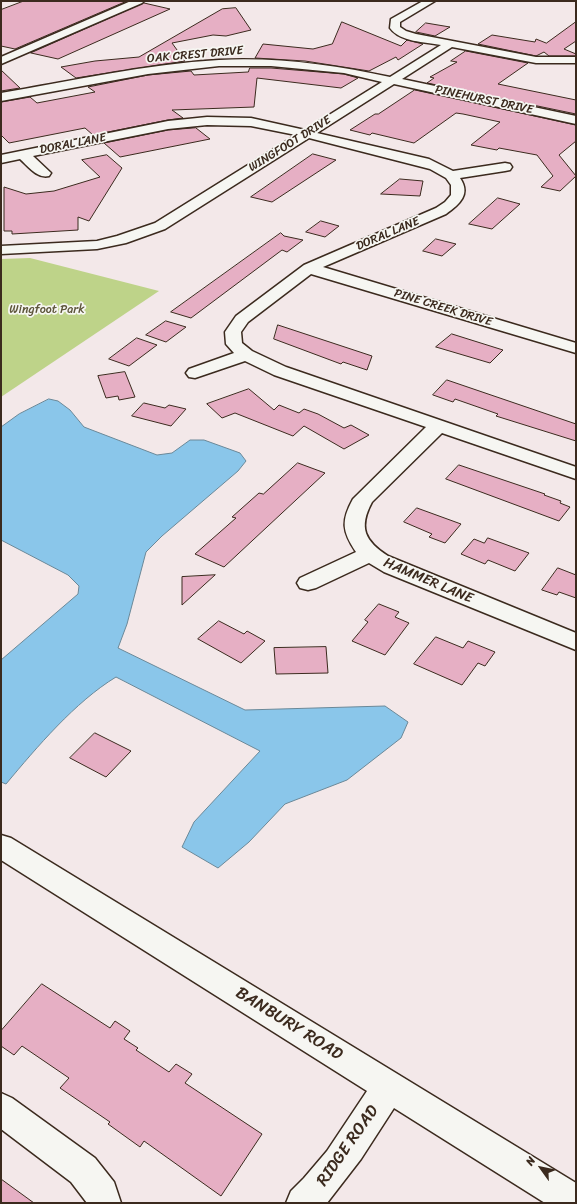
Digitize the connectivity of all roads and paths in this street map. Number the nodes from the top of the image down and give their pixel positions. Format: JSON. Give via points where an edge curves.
{"nodes":[{"id":1,"x":139,"y":1,"type":"edge"},
{"id":2,"x":430,"y":1,"type":"edge"},
{"id":3,"x":450,"y":44,"type":"junction"},
{"id":4,"x":576,"y":60,"type":"edge"},
{"id":5,"x":1,"y":61,"type":"edge"},
{"id":6,"x":391,"y":80,"type":"junction"},
{"id":7,"x":1,"y":97,"type":"edge"},
{"id":8,"x":576,"y":120,"type":"edge"},
{"id":9,"x":307,"y":134,"type":"junction"},
{"id":10,"x":22,"y":154,"type":"junction"},
{"id":11,"x":1,"y":159,"type":"edge"},
{"id":12,"x":506,"y":167,"type":"dead end"},
{"id":13,"x":44,"y":173,"type":"dead end"},
{"id":14,"x":451,"y":176,"type":"junction"},
{"id":15,"x":1,"y":250,"type":"edge"},
{"id":16,"x":309,"y":268,"type":"junction"},
{"id":17,"x":576,"y":348,"type":"edge"},
{"id":18,"x":246,"y":355,"type":"junction"},
{"id":19,"x":195,"y":373,"type":"dead end"},
{"id":20,"x":438,"y":426,"type":"junction"},
{"id":21,"x":576,"y":473,"type":"edge"},
{"id":22,"x":370,"y":554,"type":"junction"},
{"id":23,"x":308,"y":583,"type":"dead end"},
{"id":24,"x":576,"y":642,"type":"edge"},
{"id":25,"x":1,"y":846,"type":"edge"},
{"id":26,"x":389,"y":1086,"type":"junction"},
{"id":27,"x":1,"y":1109,"type":"edge"},
{"id":28,"x":104,"y":1203,"type":"edge"},
{"id":29,"x":303,"y":1203,"type":"edge"},
{"id":30,"x":576,"y":1203,"type":"edge"}],
"edges":[{"from":1,"to":5,"type":"street"},
{"from":2,"to":3,"type":"street","via":[[395,21],[395,28],[407,35]]},
{"from":3,"to":4,"type":"street","via":[[536,60]]},
{"from":3,"to":6,"type":"street","name":"WINGFOOT DRIVE"},
{"from":6,"to":7,"type":"street","name":"OAK CREST DRIVE","via":[[344,70],[219,58]]},
{"from":6,"to":8,"type":"street","name":"PINEHURST DRIVE"},
{"from":6,"to":9,"type":"street","name":"WINGFOOT DRIVE"},
{"from":9,"to":10,"type":"street","name":"DORAL LANE","via":[[251,122],[207,121],[168,125]]},
{"from":9,"to":14,"type":"street","name":"DORAL LANE","via":[[424,162]]},
{"from":9,"to":15,"type":"street","name":"WINGFOOT DRIVE","via":[[160,226],[142,234],[97,245]]},
{"from":10,"to":11,"type":"street","name":"DORAL LANE"},
{"from":10,"to":13,"type":"street"},
{"from":12,"to":14,"type":"street"},
{"from":14,"to":16,"type":"street","name":"DORAL LANE","via":[[458,185],[458,196],[441,211]]},
{"from":16,"to":17,"type":"street","name":"PINE CREEK DRIVE"},
{"from":16,"to":18,"type":"street","name":"DORAL LANE","via":[[236,326],[233,332],[234,344]]},
{"from":18,"to":19,"type":"street"},
{"from":18,"to":20,"type":"street","name":"DORAL LANE","via":[[280,371]]},
{"from":20,"to":21,"type":"street","name":"DORAL LANE"},
{"from":20,"to":22,"type":"street","name":"HAMMER LANE","via":[[363,499],[356,510],[354,529],[357,538]]},
{"from":22,"to":23,"type":"street"},
{"from":22,"to":24,"type":"street","name":"HAMMER LANE","via":[[392,567]]},
{"from":25,"to":26,"type":"street","name":"BANBURY ROAD"},
{"from":26,"to":29,"type":"street","name":"RIDGE ROAD","via":[[318,1190]]},
{"from":26,"to":30,"type":"street","name":"BANBURY ROAD"},
{"from":27,"to":28,"type":"street","via":[[83,1170],[102,1194]]}]}
